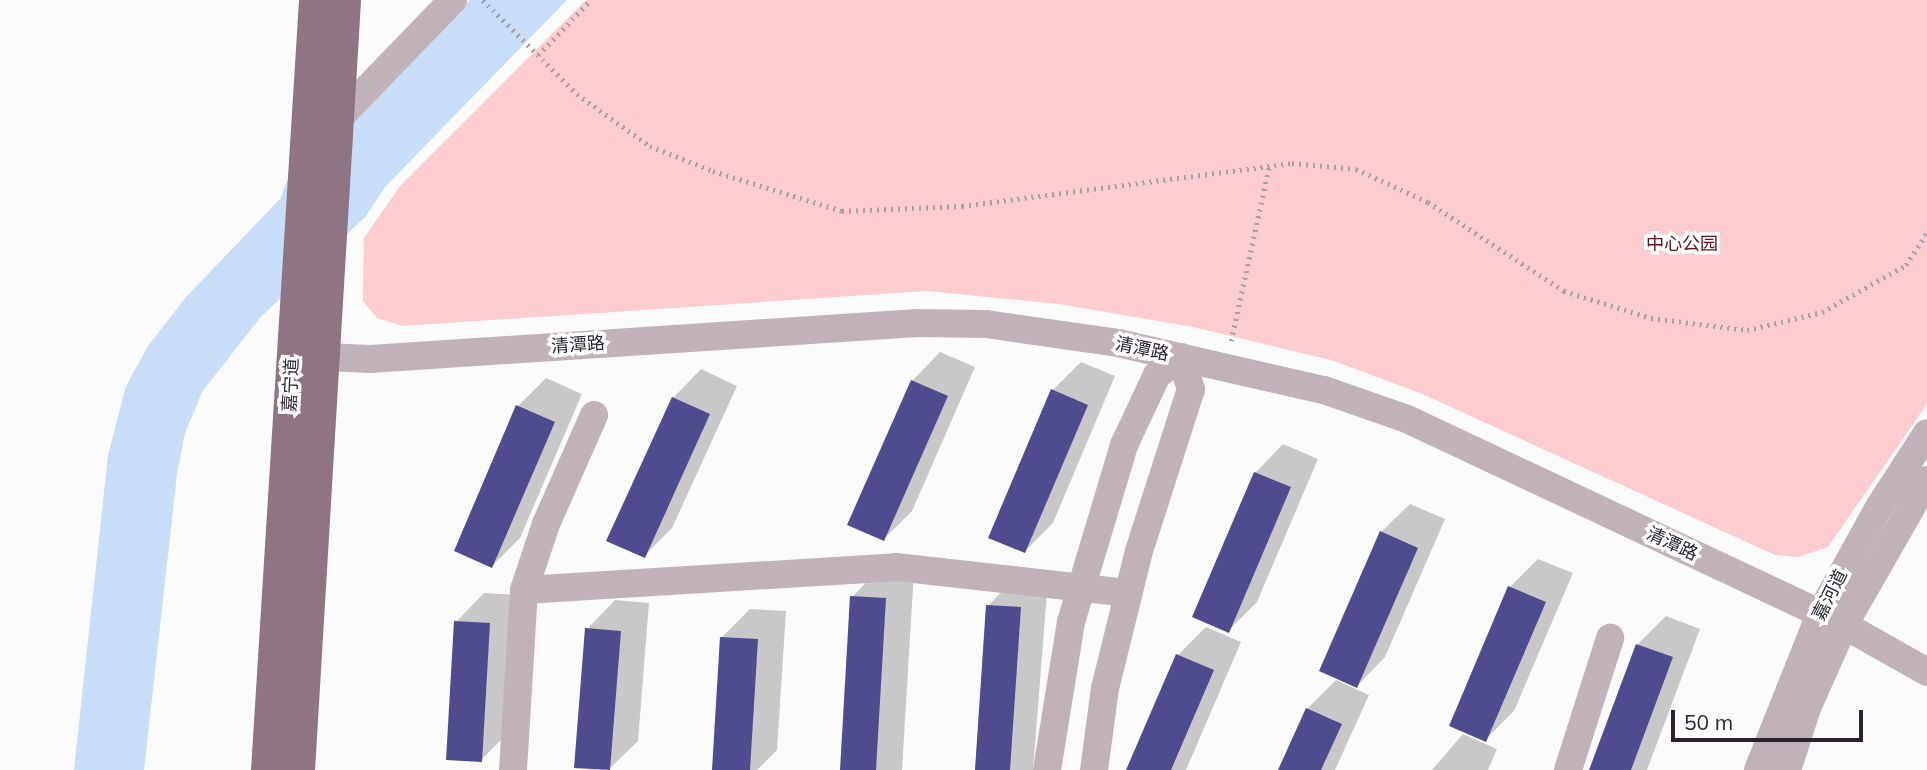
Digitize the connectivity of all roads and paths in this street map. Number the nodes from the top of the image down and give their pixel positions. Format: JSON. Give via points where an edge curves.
{"nodes":[{"id":1,"x":317,"y":0,"type":"edge"},
{"id":2,"x":342,"y":0,"type":"edge"},
{"id":3,"x":453,"y":0,"type":"edge"},
{"id":4,"x":483,"y":0,"type":"edge"},
{"id":5,"x":591,"y":0,"type":"edge"},
{"id":6,"x":538,"y":55,"type":"junction"},
{"id":7,"x":335,"y":122,"type":"junction"},
{"id":8,"x":1269,"y":167,"type":"junction"},
{"id":9,"x":1927,"y":233,"type":"edge"},
{"id":10,"x":308,"y":357,"type":"junction"},
{"id":11,"x":1181,"y":357,"type":"junction"},
{"id":12,"x":1226,"y":366,"type":"junction"},
{"id":13,"x":594,"y":415,"type":"dead end"},
{"id":14,"x":1927,"y":433,"type":"edge"},
{"id":15,"x":1927,"y":480,"type":"edge"},
{"id":16,"x":1081,"y":587,"type":"junction"},
{"id":17,"x":524,"y":590,"type":"junction"},
{"id":18,"x":1129,"y":593,"type":"junction"},
{"id":19,"x":1832,"y":619,"type":"junction"},
{"id":20,"x":1610,"y":638,"type":"dead end"},
{"id":21,"x":1927,"y":672,"type":"edge"},
{"id":22,"x":269,"y":770,"type":"edge"},
{"id":23,"x":296,"y":770,"type":"edge"},
{"id":24,"x":513,"y":770,"type":"edge"},
{"id":25,"x":1048,"y":770,"type":"edge"},
{"id":26,"x":1094,"y":770,"type":"edge"},
{"id":27,"x":1568,"y":770,"type":"edge"},
{"id":28,"x":1758,"y":770,"type":"edge"},
{"id":29,"x":1787,"y":770,"type":"edge"}],
"edges":[{"from":1,"to":10,"type":"main road","name":"嘉宁道","via":[[297,299]]},
{"from":2,"to":7,"type":"main road","name":"嘉宁道"},
{"from":3,"to":7,"type":"street"},
{"from":4,"to":6,"type":"path"},
{"from":5,"to":6,"type":"path"},
{"from":6,"to":8,"type":"path","via":[[578,94],[650,146],[842,211],[976,204]]},
{"from":7,"to":10,"type":"main road","name":"嘉宁道","via":[[328,275]]},
{"from":8,"to":9,"type":"path","via":[[1293,163],[1356,169],[1427,202],[1564,291],[1651,318],[1747,330],[1822,312],[1906,265]]},
{"from":8,"to":12,"type":"path"},
{"from":10,"to":11,"type":"street","name":"清潭路","via":[[370,359],[918,323],[986,324]]},
{"from":10,"to":22,"type":"main road","name":"嘉宁道"},
{"from":10,"to":23,"type":"main road","name":"嘉宁道"},
{"from":11,"to":12,"type":"street","name":"清潭路"},
{"from":11,"to":16,"type":"street","via":[[1157,375],[1124,445]]},
{"from":11,"to":18,"type":"street","via":[[1191,389]]},
{"from":12,"to":19,"type":"street","name":"清潭路","via":[[1324,390],[1407,419]]},
{"from":13,"to":17,"type":"street","via":[[546,524]]},
{"from":14,"to":19,"type":"street","name":"嘉河道","via":[[1879,507]]},
{"from":15,"to":19,"type":"street","name":"嘉河道"},
{"from":16,"to":17,"type":"street","via":[[896,567]]},
{"from":16,"to":18,"type":"street"},
{"from":16,"to":25,"type":"street","via":[[1071,622]]},
{"from":17,"to":24,"type":"street"},
{"from":18,"to":26,"type":"street","via":[[1105,688]]},
{"from":19,"to":21,"type":"street","name":"清潭路"},
{"from":19,"to":28,"type":"street","name":"嘉河道"},
{"from":19,"to":29,"type":"street","name":"嘉河道"},
{"from":20,"to":27,"type":"street"}]}
